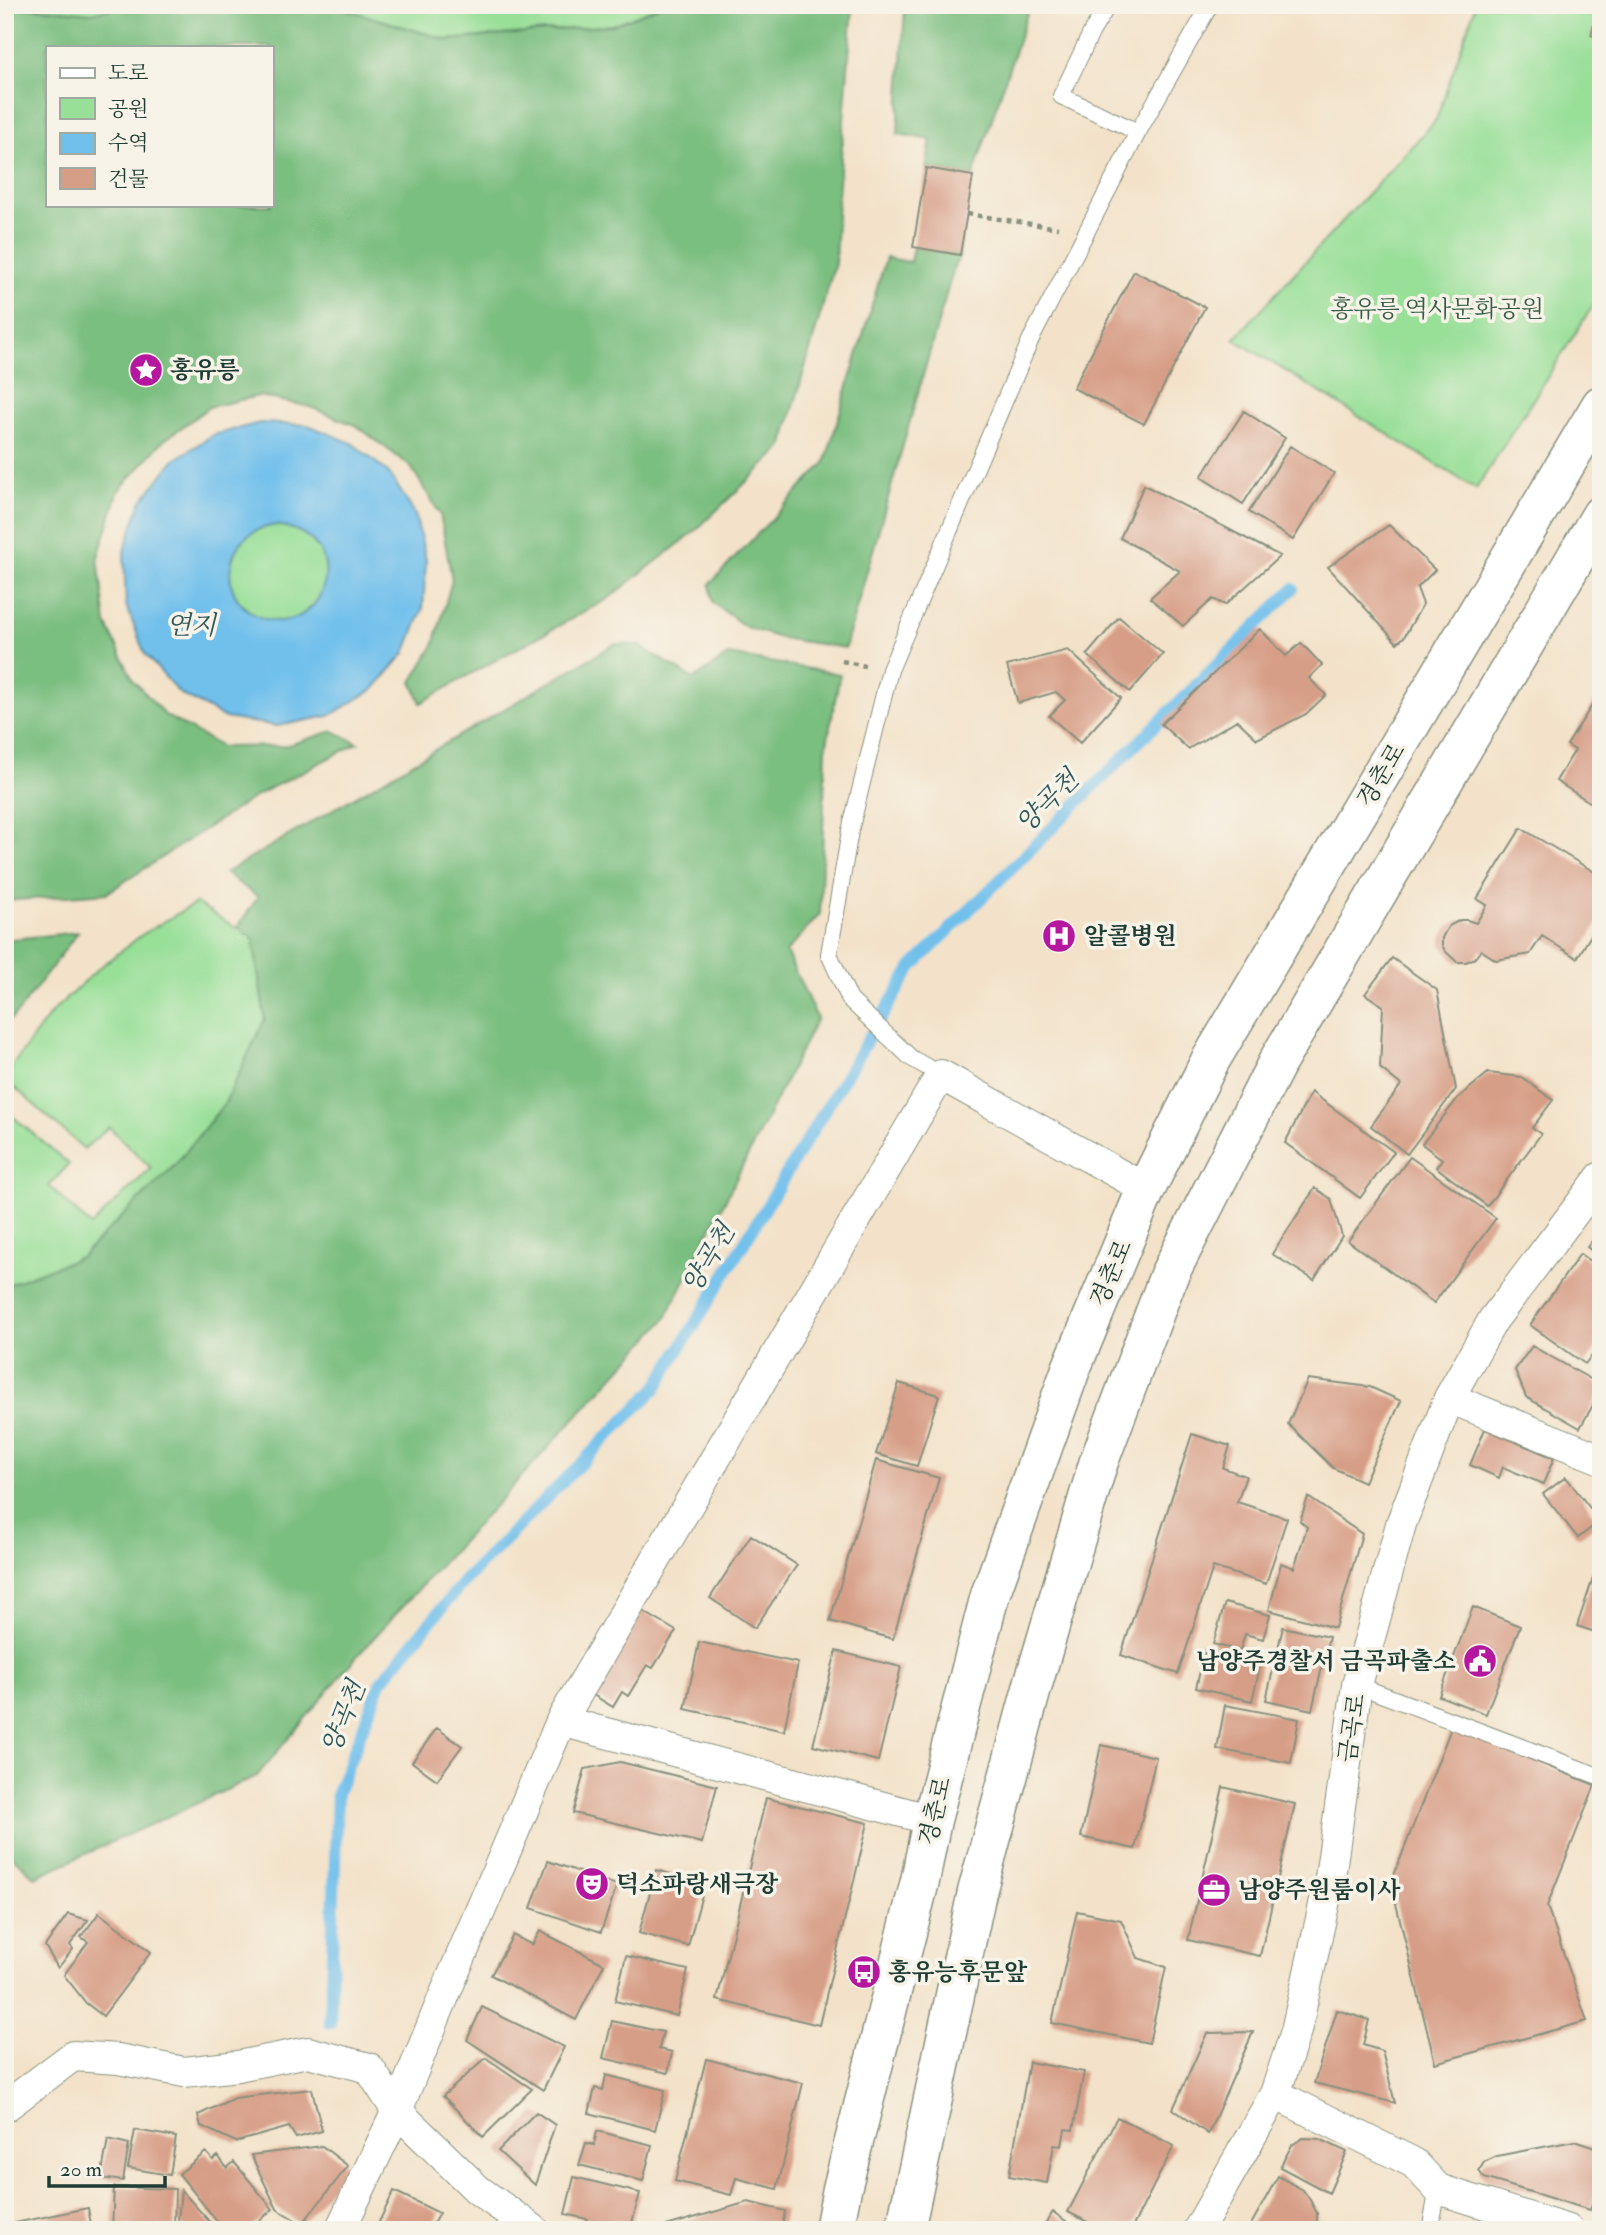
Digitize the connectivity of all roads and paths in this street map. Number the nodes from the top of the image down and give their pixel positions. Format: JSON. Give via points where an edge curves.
{"nodes":[{"id":1,"x":1108,"y":5,"type":"edge"},
{"id":2,"x":1210,"y":5,"type":"edge"},
{"id":3,"x":1138,"y":132,"type":"junction"},
{"id":4,"x":967,"y":214,"type":"dead end"},
{"id":5,"x":1086,"y":233,"type":"junction"},
{"id":6,"x":1601,"y":405,"type":"edge"},
{"id":7,"x":1601,"y":515,"type":"edge"},
{"id":8,"x":940,"y":1075,"type":"junction"},
{"id":9,"x":1601,"y":1177,"type":"edge"},
{"id":10,"x":1146,"y":1189,"type":"junction"},
{"id":11,"x":1449,"y":1398,"type":"junction"},
{"id":12,"x":1601,"y":1459,"type":"edge"},
{"id":13,"x":1357,"y":1685,"type":"junction"},
{"id":14,"x":561,"y":1721,"type":"junction"},
{"id":15,"x":1601,"y":1777,"type":"edge"},
{"id":16,"x":932,"y":1820,"type":"junction"},
{"id":17,"x":1275,"y":2094,"type":"junction"},
{"id":18,"x":5,"y":2107,"type":"edge"},
{"id":19,"x":397,"y":2111,"type":"junction"},
{"id":20,"x":1438,"y":2189,"type":"junction"},
{"id":21,"x":340,"y":2230,"type":"edge"},
{"id":22,"x":534,"y":2230,"type":"edge"},
{"id":23,"x":834,"y":2230,"type":"edge"},
{"id":24,"x":905,"y":2230,"type":"edge"},
{"id":25,"x":1198,"y":2230,"type":"edge"},
{"id":26,"x":1430,"y":2230,"type":"edge"},
{"id":27,"x":1568,"y":2230,"type":"edge"}],
"edges":[{"from":1,"to":3,"type":"lane","via":[[1061,96]]},
{"from":2,"to":3,"type":"lane"},
{"from":3,"to":5,"type":"lane"},
{"from":4,"to":5,"type":"path"},
{"from":5,"to":8,"type":"lane","via":[[1030,341],[890,670],[850,831],[829,954],[850,1000],[911,1058]]},
{"from":6,"to":10,"type":"street","name":"경춘로","via":[[1210,1061]]},
{"from":7,"to":24,"type":"street","via":[[1278,1061],[1169,1275],[1098,1464],[1034,1681],[977,1892]]},
{"from":8,"to":10,"type":"street"},
{"from":8,"to":14,"type":"street"},
{"from":9,"to":11,"type":"street","name":"금곡로","via":[[1493,1320]]},
{"from":10,"to":16,"type":"street","name":"경춘로","via":[[1071,1369],[990,1595]]},
{"from":11,"to":12,"type":"street"},
{"from":11,"to":13,"type":"street","name":"금곡로","via":[[1401,1524]]},
{"from":13,"to":15,"type":"lane"},
{"from":13,"to":17,"type":"street","name":"금곡로","via":[[1330,1878],[1296,2031]]},
{"from":14,"to":16,"type":"street"},
{"from":14,"to":19,"type":"street"},
{"from":16,"to":23,"type":"street","name":"경춘로"},
{"from":17,"to":20,"type":"street","via":[[1414,2163]]},
{"from":17,"to":25,"type":"street","name":"금곡로"},
{"from":18,"to":19,"type":"street","via":[[73,2056],[184,2072],[238,2067],[308,2052],[369,2068]]},
{"from":19,"to":21,"type":"street"},
{"from":19,"to":22,"type":"street","via":[[478,2190]]},
{"from":20,"to":26,"type":"lane"},
{"from":20,"to":27,"type":"street"}]}
